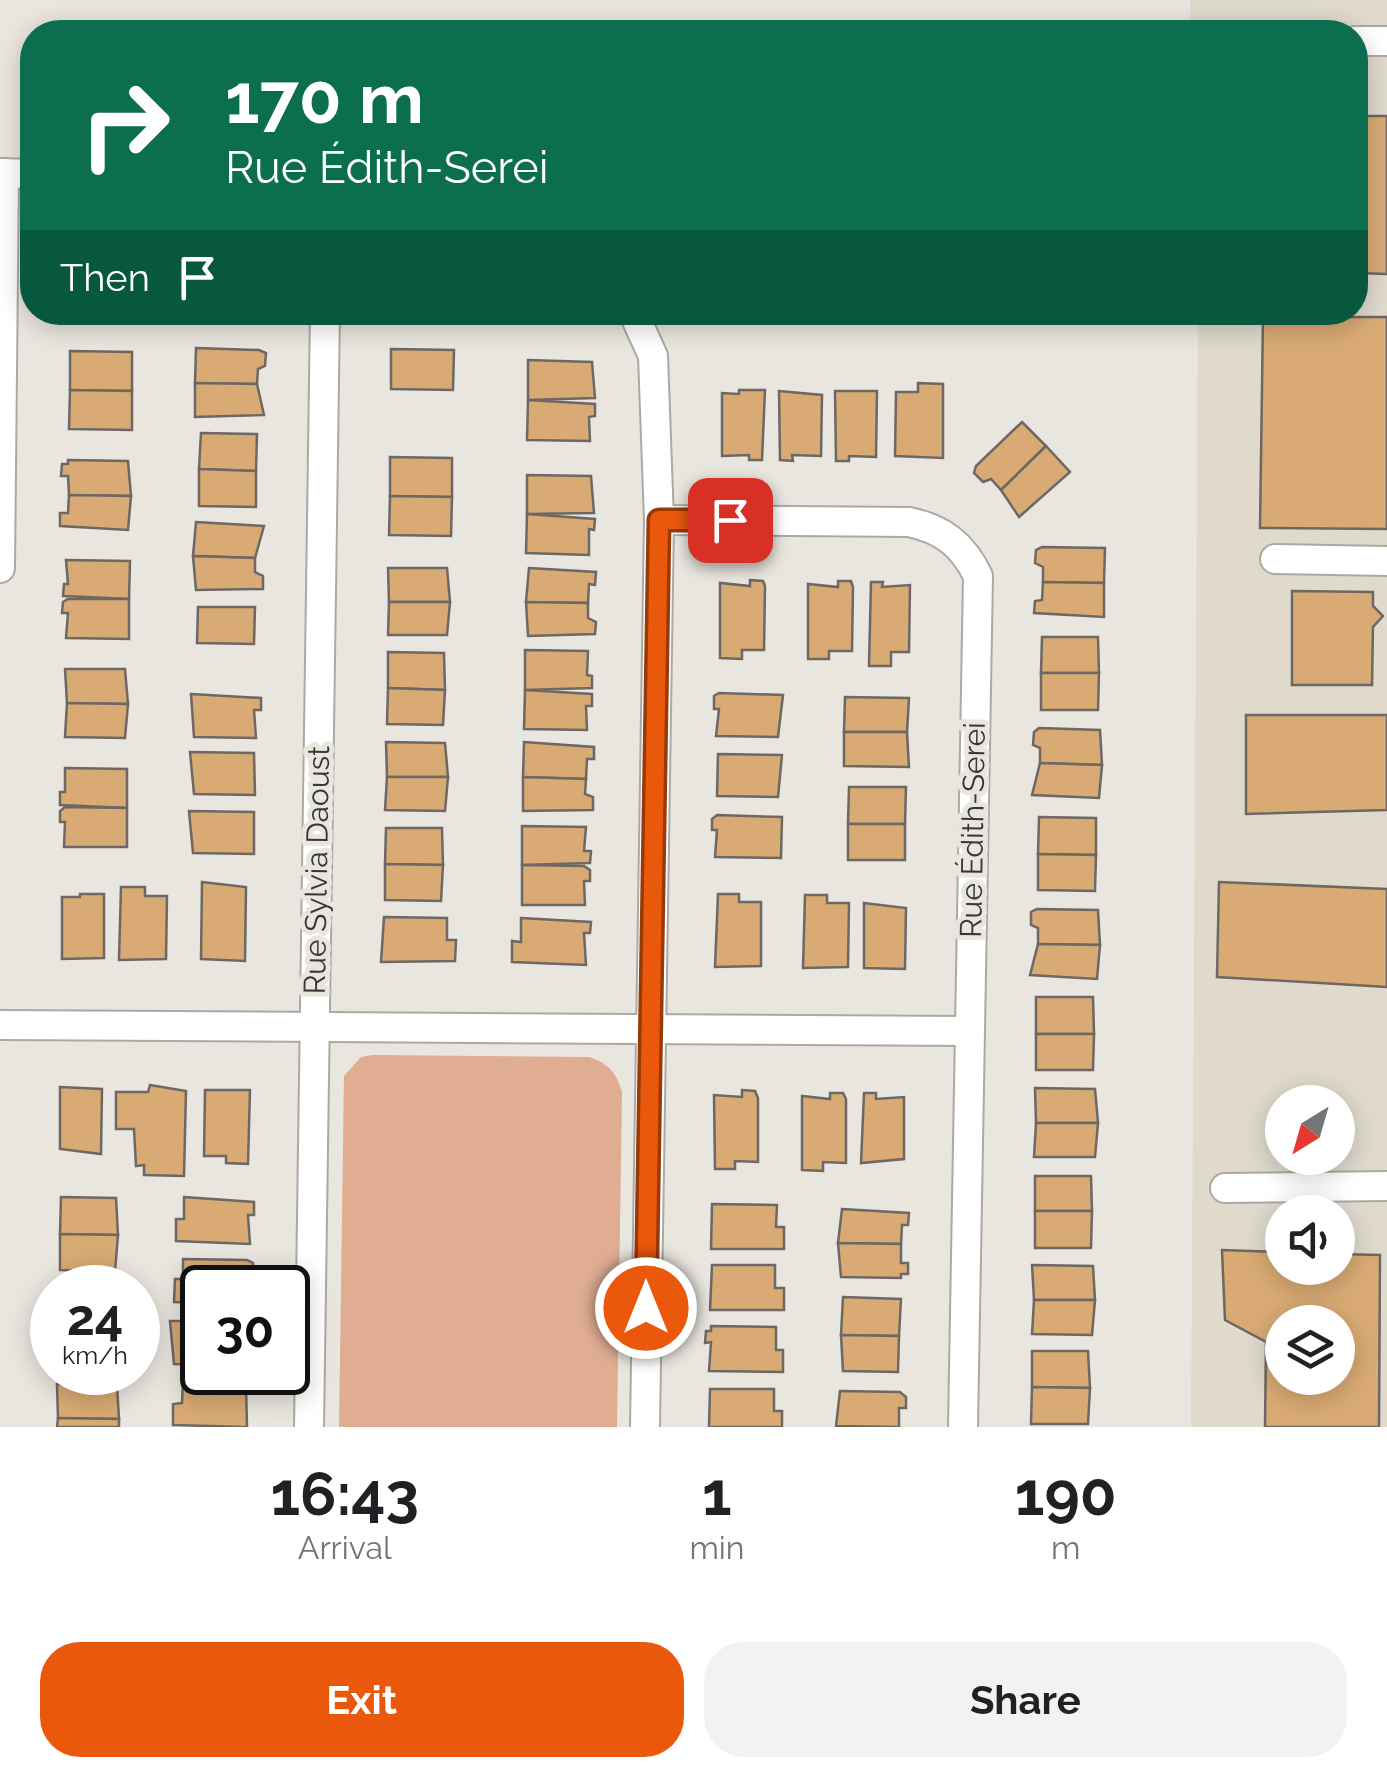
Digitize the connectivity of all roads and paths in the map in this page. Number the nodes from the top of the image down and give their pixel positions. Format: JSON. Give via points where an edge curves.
{"nodes":[{"id":1,"x":12,"y":173,"type":"edge"},
{"id":2,"x":325,"y":325,"type":"edge"},
{"id":3,"x":639,"y":325,"type":"edge"},
{"id":4,"x":659,"y":520,"type":"junction"},
{"id":5,"x":1275,"y":559,"type":"dead end"},
{"id":6,"x":1387,"y":562,"type":"edge"},
{"id":7,"x":0,"y":568,"type":"edge"},
{"id":8,"x":0,"y":1025,"type":"edge"},
{"id":9,"x":315,"y":1025,"type":"junction"},
{"id":10,"x":969,"y":1031,"type":"junction"},
{"id":11,"x":648,"y":1032,"type":"junction"},
{"id":12,"x":1387,"y":1186,"type":"edge"},
{"id":13,"x":1225,"y":1188,"type":"dead end"},
{"id":14,"x":309,"y":1427,"type":"edge"},
{"id":15,"x":645,"y":1427,"type":"edge"},
{"id":16,"x":962,"y":1427,"type":"edge"}],
"edges":[{"from":1,"to":7,"type":"street"},
{"from":2,"to":9,"type":"street","name":"Rue Sylvia Daoust"},
{"from":3,"to":4,"type":"street","via":[[654,356]]},
{"from":4,"to":10,"type":"street","name":"Rue Édith-Serei","via":[[909,522],[933,527],[969,556],[978,576]]},
{"from":4,"to":11,"type":"street"},
{"from":5,"to":6,"type":"street"},
{"from":8,"to":9,"type":"street"},
{"from":9,"to":11,"type":"street"},
{"from":9,"to":14,"type":"street","name":"Rue Sylvia Daoust"},
{"from":10,"to":11,"type":"street"},
{"from":10,"to":16,"type":"street","name":"Rue Édith-Serei"},
{"from":11,"to":15,"type":"street"},
{"from":12,"to":13,"type":"street"}]}
